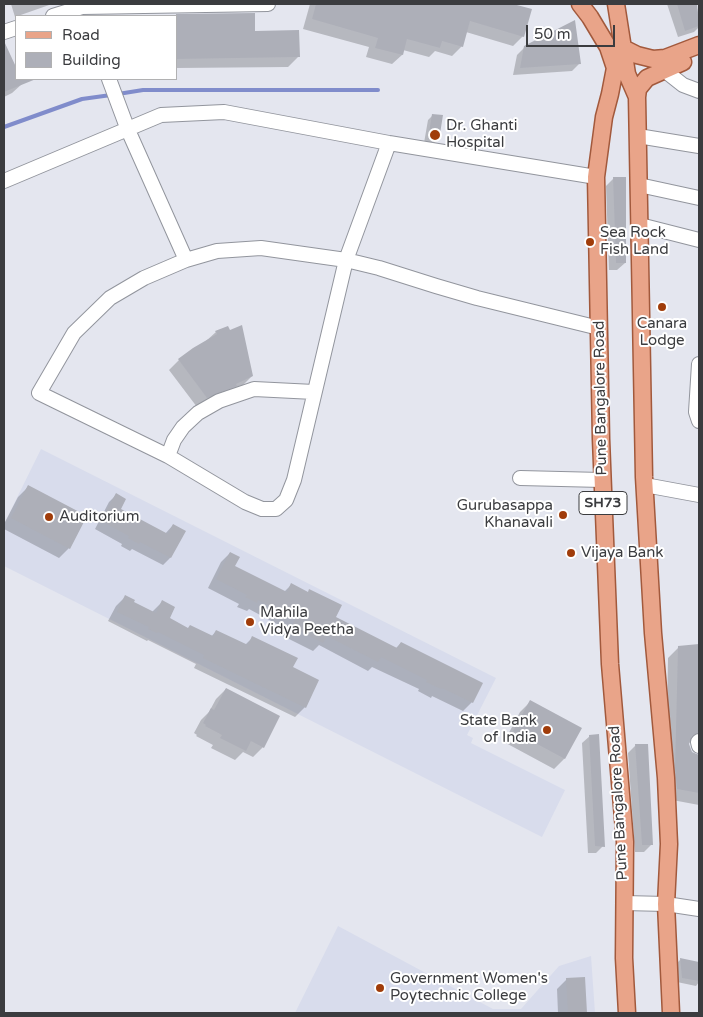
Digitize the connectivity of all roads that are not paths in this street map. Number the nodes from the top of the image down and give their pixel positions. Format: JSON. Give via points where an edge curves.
{"nodes":[{"id":1,"x":268,"y":4,"type":"edge"},
{"id":2,"x":580,"y":4,"type":"edge"},
{"id":3,"x":616,"y":4,"type":"edge"},
{"id":4,"x":82,"y":9,"type":"edge"},
{"id":5,"x":57,"y":15,"type":"edge"},
{"id":6,"x":699,"y":45,"type":"edge"},
{"id":7,"x":623,"y":48,"type":"junction"},
{"id":8,"x":699,"y":56,"type":"edge"},
{"id":9,"x":672,"y":63,"type":"junction"},
{"id":10,"x":621,"y":71,"type":"junction"},
{"id":11,"x":110,"y":82,"type":"edge"},
{"id":12,"x":699,"y":91,"type":"edge"},
{"id":13,"x":637,"y":97,"type":"junction"},
{"id":14,"x":128,"y":130,"type":"junction"},
{"id":15,"x":638,"y":136,"type":"junction"},
{"id":16,"x":389,"y":143,"type":"junction"},
{"id":17,"x":699,"y":146,"type":"edge"},
{"id":18,"x":596,"y":177,"type":"junction"},
{"id":19,"x":4,"y":181,"type":"edge"},
{"id":20,"x":639,"y":185,"type":"junction"},
{"id":21,"x":699,"y":198,"type":"edge"},
{"id":22,"x":640,"y":225,"type":"junction"},
{"id":23,"x":699,"y":240,"type":"edge"},
{"id":24,"x":186,"y":260,"type":"junction"},
{"id":25,"x":346,"y":260,"type":"junction"},
{"id":26,"x":599,"y":328,"type":"junction"},
{"id":27,"x":699,"y":364,"type":"edge"},
{"id":28,"x":314,"y":392,"type":"junction"},
{"id":29,"x":699,"y":421,"type":"edge"},
{"id":30,"x":168,"y":456,"type":"junction"},
{"id":31,"x":520,"y":478,"type":"dead end"},
{"id":32,"x":602,"y":480,"type":"junction"},
{"id":33,"x":645,"y":485,"type":"junction"},
{"id":34,"x":699,"y":495,"type":"edge"},
{"id":35,"x":699,"y":741,"type":"edge"},
{"id":36,"x":699,"y":746,"type":"edge"},
{"id":37,"x":624,"y":903,"type":"junction"},
{"id":38,"x":666,"y":904,"type":"junction"},
{"id":39,"x":699,"y":909,"type":"edge"},
{"id":40,"x":628,"y":1013,"type":"edge"},
{"id":41,"x":670,"y":1013,"type":"edge"}],
"edges":[{"from":1,"to":4,"type":"street"},
{"from":2,"to":10,"type":"main road","name":"Pune Bangalore Road","number":"SH73"},
{"from":3,"to":7,"type":"main road","name":"Pune Bangalore Road","number":"SH73"},
{"from":4,"to":5,"type":"street"},
{"from":6,"to":9,"type":"main road"},
{"from":7,"to":9,"type":"main road","via":[[645,58],[665,58]]},
{"from":7,"to":10,"type":"main road","name":"Pune Bangalore Road","number":"SH73"},
{"from":8,"to":9,"type":"main road"},
{"from":9,"to":10,"type":"main road"},
{"from":9,"to":12,"type":"street","via":[[683,86]]},
{"from":9,"to":13,"type":"main road","via":[[647,78],[638,88]]},
{"from":10,"to":13,"type":"main road","name":"Pune Bangalore Road","number":"SH73"},
{"from":10,"to":18,"type":"main road","name":"Pune Bangalore Road","number":"SH73","via":[[604,117]]},
{"from":11,"to":14,"type":"street"},
{"from":13,"to":15,"type":"main road","name":"Pune Bangalore Road","number":"SH73"},
{"from":14,"to":16,"type":"street","via":[[161,116],[224,112]]},
{"from":14,"to":19,"type":"street"},
{"from":14,"to":24,"type":"street"},
{"from":15,"to":17,"type":"street"},
{"from":15,"to":20,"type":"main road","name":"Pune Bangalore Road","number":"SH73"},
{"from":16,"to":18,"type":"street"},
{"from":16,"to":25,"type":"street"},
{"from":18,"to":26,"type":"main road","name":"Pune Bangalore Road","number":"SH73"},
{"from":20,"to":21,"type":"street"},
{"from":20,"to":22,"type":"main road","name":"Pune Bangalore Road","number":"SH73"},
{"from":22,"to":23,"type":"street"},
{"from":22,"to":33,"type":"main road","name":"Pune Bangalore Road","number":"SH73"},
{"from":24,"to":25,"type":"street","via":[[217,252],[261,248]]},
{"from":24,"to":30,"type":"street","via":[[144,278],[110,298],[74,333],[39,393]]},
{"from":25,"to":26,"type":"street","via":[[477,298]]},
{"from":25,"to":28,"type":"street"},
{"from":26,"to":32,"type":"main road","name":"Pune Bangalore Road","number":"SH73"},
{"from":27,"to":29,"type":"street","via":[[696,412]]},
{"from":28,"to":30,"type":"street","via":[[254,389],[219,401],[198,413],[183,427]]},
{"from":28,"to":30,"type":"street","via":[[294,480],[286,500],[276,509],[262,509],[245,502]]},
{"from":31,"to":32,"type":"street"},
{"from":32,"to":37,"type":"main road","name":"Pune Bangalore Road","number":"SH73","via":[[610,664],[625,842]]},
{"from":33,"to":34,"type":"street"},
{"from":33,"to":38,"type":"main road","name":"Pune Bangalore Road","number":"SH73","via":[[670,844]]},
{"from":35,"to":36,"type":"street"},
{"from":37,"to":38,"type":"street"},
{"from":37,"to":40,"type":"main road","name":"Pune Bangalore Road","number":"SH73"},
{"from":38,"to":39,"type":"street"},
{"from":38,"to":41,"type":"main road","name":"Pune Bangalore Road","number":"SH73"}]}
